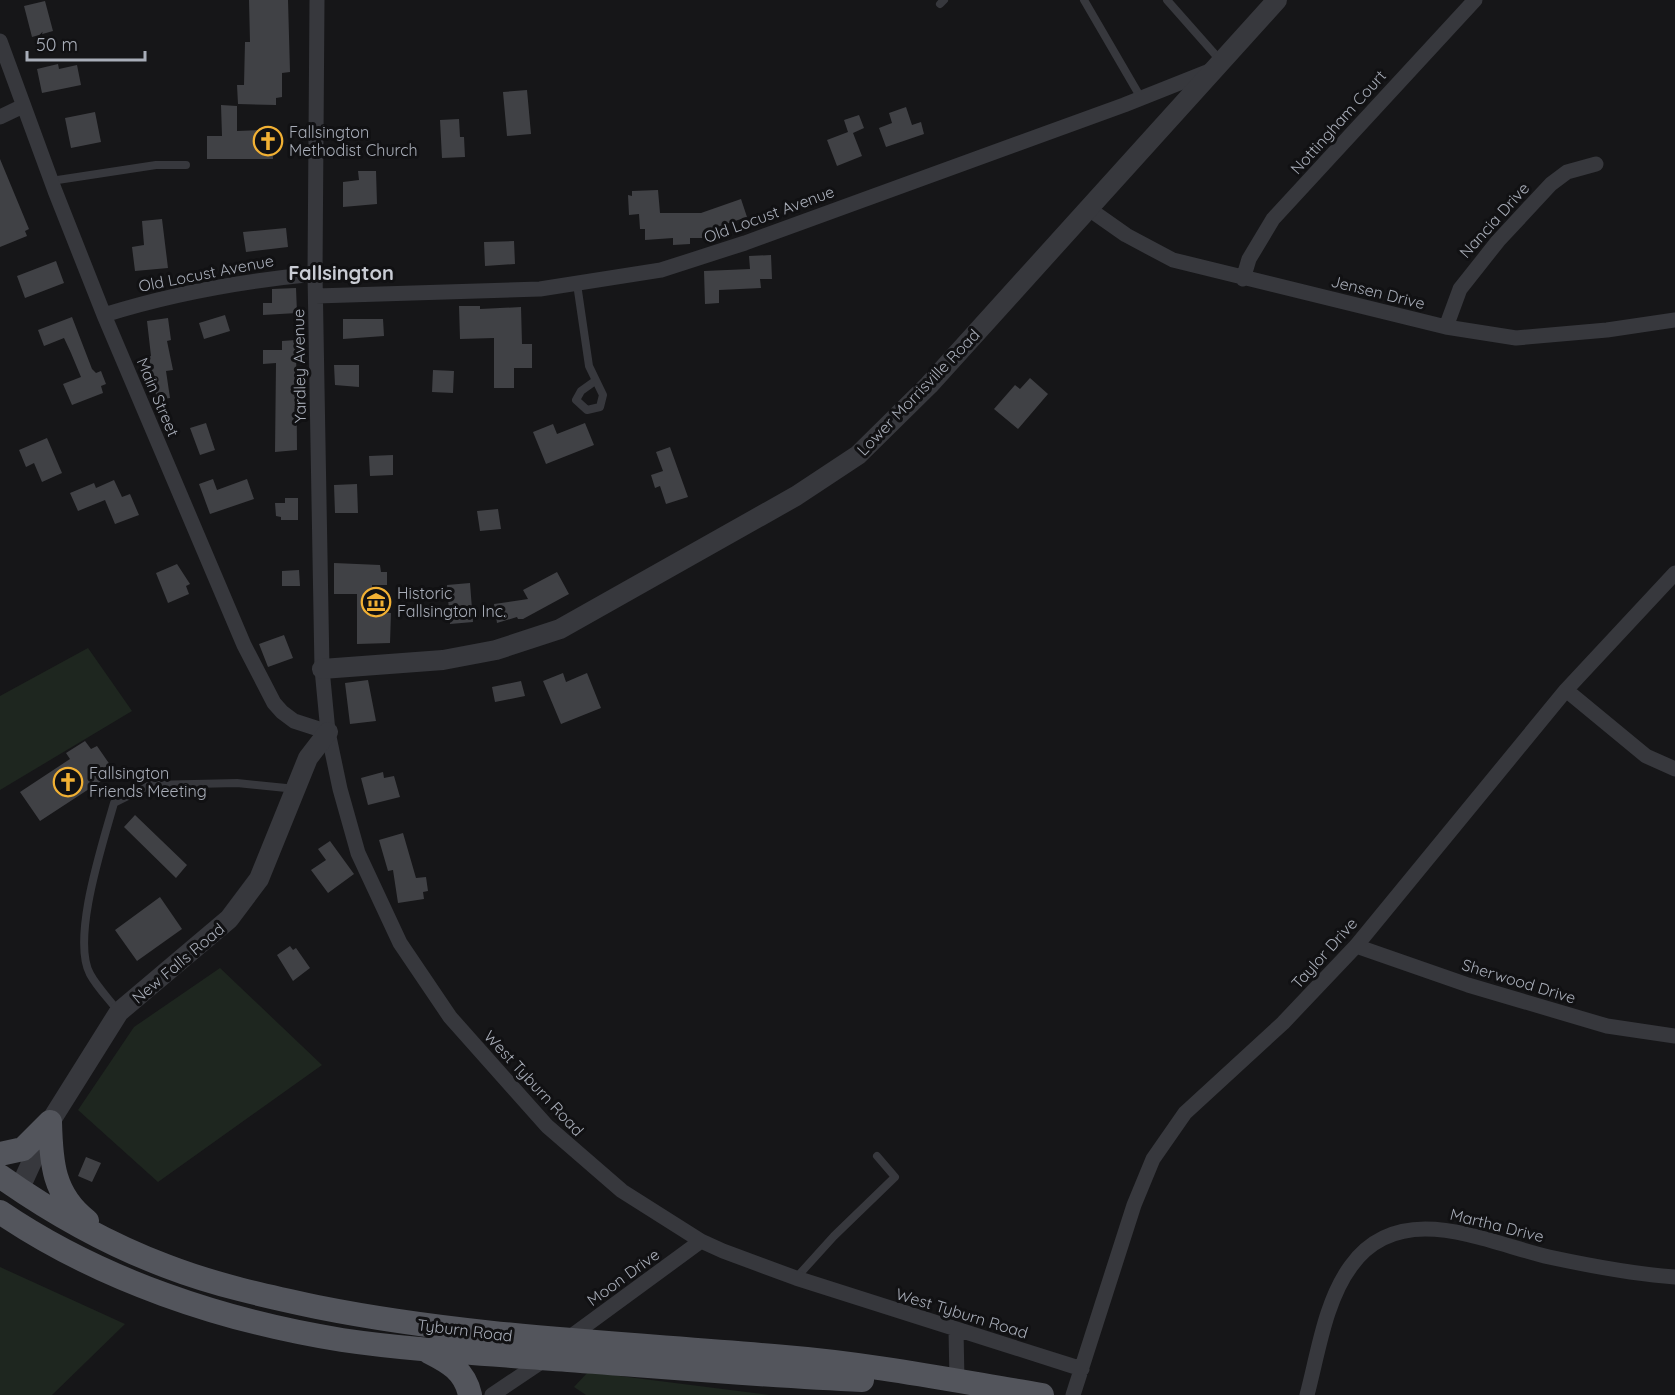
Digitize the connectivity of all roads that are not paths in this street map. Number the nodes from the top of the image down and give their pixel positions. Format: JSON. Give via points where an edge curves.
{"nodes":[{"id":1,"x":317,"y":0,"type":"edge"},
{"id":2,"x":1084,"y":0,"type":"edge"},
{"id":3,"x":1167,"y":0,"type":"edge"},
{"id":4,"x":1276,"y":0,"type":"edge"},
{"id":5,"x":1475,"y":0,"type":"edge"},
{"id":6,"x":0,"y":41,"type":"edge"},
{"id":7,"x":1217,"y":65,"type":"junction"},
{"id":8,"x":1141,"y":98,"type":"junction"},
{"id":9,"x":23,"y":106,"type":"junction"},
{"id":10,"x":0,"y":117,"type":"edge"},
{"id":11,"x":1596,"y":164,"type":"dead end"},
{"id":12,"x":186,"y":165,"type":"dead end"},
{"id":13,"x":51,"y":181,"type":"junction"},
{"id":14,"x":1089,"y":209,"type":"junction"},
{"id":15,"x":315,"y":274,"type":"junction"},
{"id":16,"x":1243,"y":279,"type":"junction"},
{"id":17,"x":577,"y":284,"type":"junction"},
{"id":18,"x":316,"y":296,"type":"junction"},
{"id":19,"x":104,"y":315,"type":"junction"},
{"id":20,"x":1675,"y":320,"type":"edge"},
{"id":21,"x":1446,"y":327,"type":"junction"},
{"id":22,"x":594,"y":381,"type":"dead end"},
{"id":23,"x":1675,"y":573,"type":"edge"},
{"id":24,"x":322,"y":669,"type":"junction"},
{"id":25,"x":1566,"y":690,"type":"junction"},
{"id":26,"x":328,"y":732,"type":"junction"},
{"id":27,"x":1675,"y":769,"type":"edge"},
{"id":28,"x":297,"y":789,"type":"junction"},
{"id":29,"x":1356,"y":946,"type":"junction"},
{"id":30,"x":119,"y":1012,"type":"junction"},
{"id":31,"x":1675,"y":1036,"type":"edge"},
{"id":32,"x":50,"y":1122,"type":"junction"},
{"id":33,"x":0,"y":1154,"type":"edge"},
{"id":34,"x":877,"y":1156,"type":"dead end"},
{"id":35,"x":10,"y":1183,"type":"edge"},
{"id":36,"x":0,"y":1212,"type":"edge"},
{"id":37,"x":702,"y":1241,"type":"junction"},
{"id":38,"x":121,"y":1246,"type":"junction"},
{"id":39,"x":1675,"y":1277,"type":"edge"},
{"id":40,"x":796,"y":1278,"type":"junction"},
{"id":41,"x":956,"y":1330,"type":"junction"},
{"id":42,"x":566,"y":1340,"type":"junction"},
{"id":43,"x":424,"y":1349,"type":"junction"},
{"id":44,"x":547,"y":1358,"type":"junction"},
{"id":45,"x":1082,"y":1369,"type":"junction"},
{"id":46,"x":957,"y":1381,"type":"junction"},
{"id":47,"x":470,"y":1395,"type":"edge"},
{"id":48,"x":492,"y":1395,"type":"edge"},
{"id":49,"x":1042,"y":1395,"type":"edge"},
{"id":50,"x":1073,"y":1395,"type":"edge"},
{"id":51,"x":1307,"y":1395,"type":"edge"}],
"edges":[{"from":1,"to":15,"type":"street","name":"Yardley Avenue"},
{"from":2,"to":8,"type":"lane"},
{"from":3,"to":7,"type":"lane"},
{"from":4,"to":7,"type":"street","name":"Lower Morrisville Road"},
{"from":5,"to":16,"type":"street","name":"Nottingham Court","via":[[1273,219],[1248,259]]},
{"from":6,"to":9,"type":"street","name":"Main Street"},
{"from":7,"to":8,"type":"street","name":"Old Locust Avenue"},
{"from":7,"to":14,"type":"street","name":"Lower Morrisville Road"},
{"from":8,"to":17,"type":"street","name":"Old Locust Avenue","via":[[745,243],[661,270]]},
{"from":9,"to":10,"type":"street"},
{"from":9,"to":13,"type":"street","name":"Main Street"},
{"from":11,"to":21,"type":"street","name":"Nancia Drive","via":[[1567,172],[1551,184],[1498,241],[1460,289]]},
{"from":12,"to":13,"type":"lane","via":[[156,165]]},
{"from":13,"to":19,"type":"street","name":"Main Street"},
{"from":14,"to":16,"type":"street","name":"Jensen Drive","via":[[1155,252]]},
{"from":14,"to":24,"type":"street","name":"Lower Morrisville Road","via":[[886,430],[858,455],[796,496],[560,629],[522,643],[443,660]]},
{"from":15,"to":18,"type":"street","name":"Yardley Avenue"},
{"from":15,"to":19,"type":"street","name":"Old Locust Avenue","via":[[268,278],[162,297]]},
{"from":16,"to":21,"type":"street","name":"Jensen Drive"},
{"from":17,"to":18,"type":"street","name":"Old Locust Avenue","via":[[540,289]]},
{"from":17,"to":22,"type":"lane"},
{"from":18,"to":24,"type":"street","name":"Yardley Avenue"},
{"from":19,"to":26,"type":"street","name":"Main Street","via":[[225,603],[274,703],[294,720]]},
{"from":20,"to":21,"type":"street","name":"Jensen Drive","via":[[1516,338]]},
{"from":23,"to":25,"type":"street","name":"Taylor Drive"},
{"from":24,"to":26,"type":"street","name":"Yardley Avenue"},
{"from":25,"to":27,"type":"street","via":[[1646,756]]},
{"from":25,"to":29,"type":"street","name":"Taylor Drive"},
{"from":26,"to":28,"type":"street","name":"New Falls Road","via":[[309,758]]},
{"from":26,"to":37,"type":"street","name":"West Tyburn Road","via":[[358,853],[400,943],[450,1017],[547,1126],[594,1168],[622,1191]]},
{"from":28,"to":30,"type":"street","name":"New Falls Road","via":[[259,879],[229,919]]},
{"from":28,"to":30,"type":"lane","via":[[237,783],[150,785],[114,803],[84,931],[89,973]]},
{"from":29,"to":31,"type":"street","name":"Sherwood Drive","via":[[1468,985],[1607,1026]]},
{"from":29,"to":45,"type":"street","name":"Taylor Drive","via":[[1283,1023],[1197,1101],[1164,1142],[1134,1204]]},
{"from":30,"to":32,"type":"street","name":"New Falls Road"},
{"from":32,"to":33,"type":"main road","via":[[23,1149]]},
{"from":32,"to":35,"type":"street","name":"New Falls Road"},
{"from":32,"to":38,"type":"main road","via":[[51,1156],[58,1186],[82,1216]]},
{"from":34,"to":40,"type":"lane","via":[[895,1177]]},
{"from":35,"to":38,"type":"main road","name":"Tyburn Road"},
{"from":36,"to":43,"type":"main road","name":"Tyburn Road","via":[[72,1254],[177,1299],[277,1327],[342,1340]]},
{"from":37,"to":40,"type":"street","name":"West Tyburn Road"},
{"from":37,"to":42,"type":"street","name":"Moon Drive"},
{"from":38,"to":42,"type":"main road","name":"Tyburn Road","via":[[218,1284],[281,1299],[435,1327]]},
{"from":39,"to":51,"type":"street","name":"Martha Drive","via":[[1587,1265],[1459,1231],[1406,1230],[1384,1237],[1364,1251],[1343,1280],[1332,1305]]},
{"from":40,"to":41,"type":"street","name":"West Tyburn Road"},
{"from":41,"to":45,"type":"street","name":"West Tyburn Road"},
{"from":41,"to":46,"type":"street"},
{"from":42,"to":46,"type":"main road","name":"Tyburn Road","via":[[786,1357]]},
{"from":43,"to":44,"type":"main road","name":"Tyburn Road"},
{"from":43,"to":47,"type":"main road","via":[[455,1366]]},
{"from":44,"to":46,"type":"main road","name":"Tyburn Road","via":[[798,1377]]},
{"from":44,"to":48,"type":"street"},
{"from":45,"to":50,"type":"street","name":"Taylor Drive"},
{"from":46,"to":49,"type":"main road","name":"Tyburn Road"}]}
